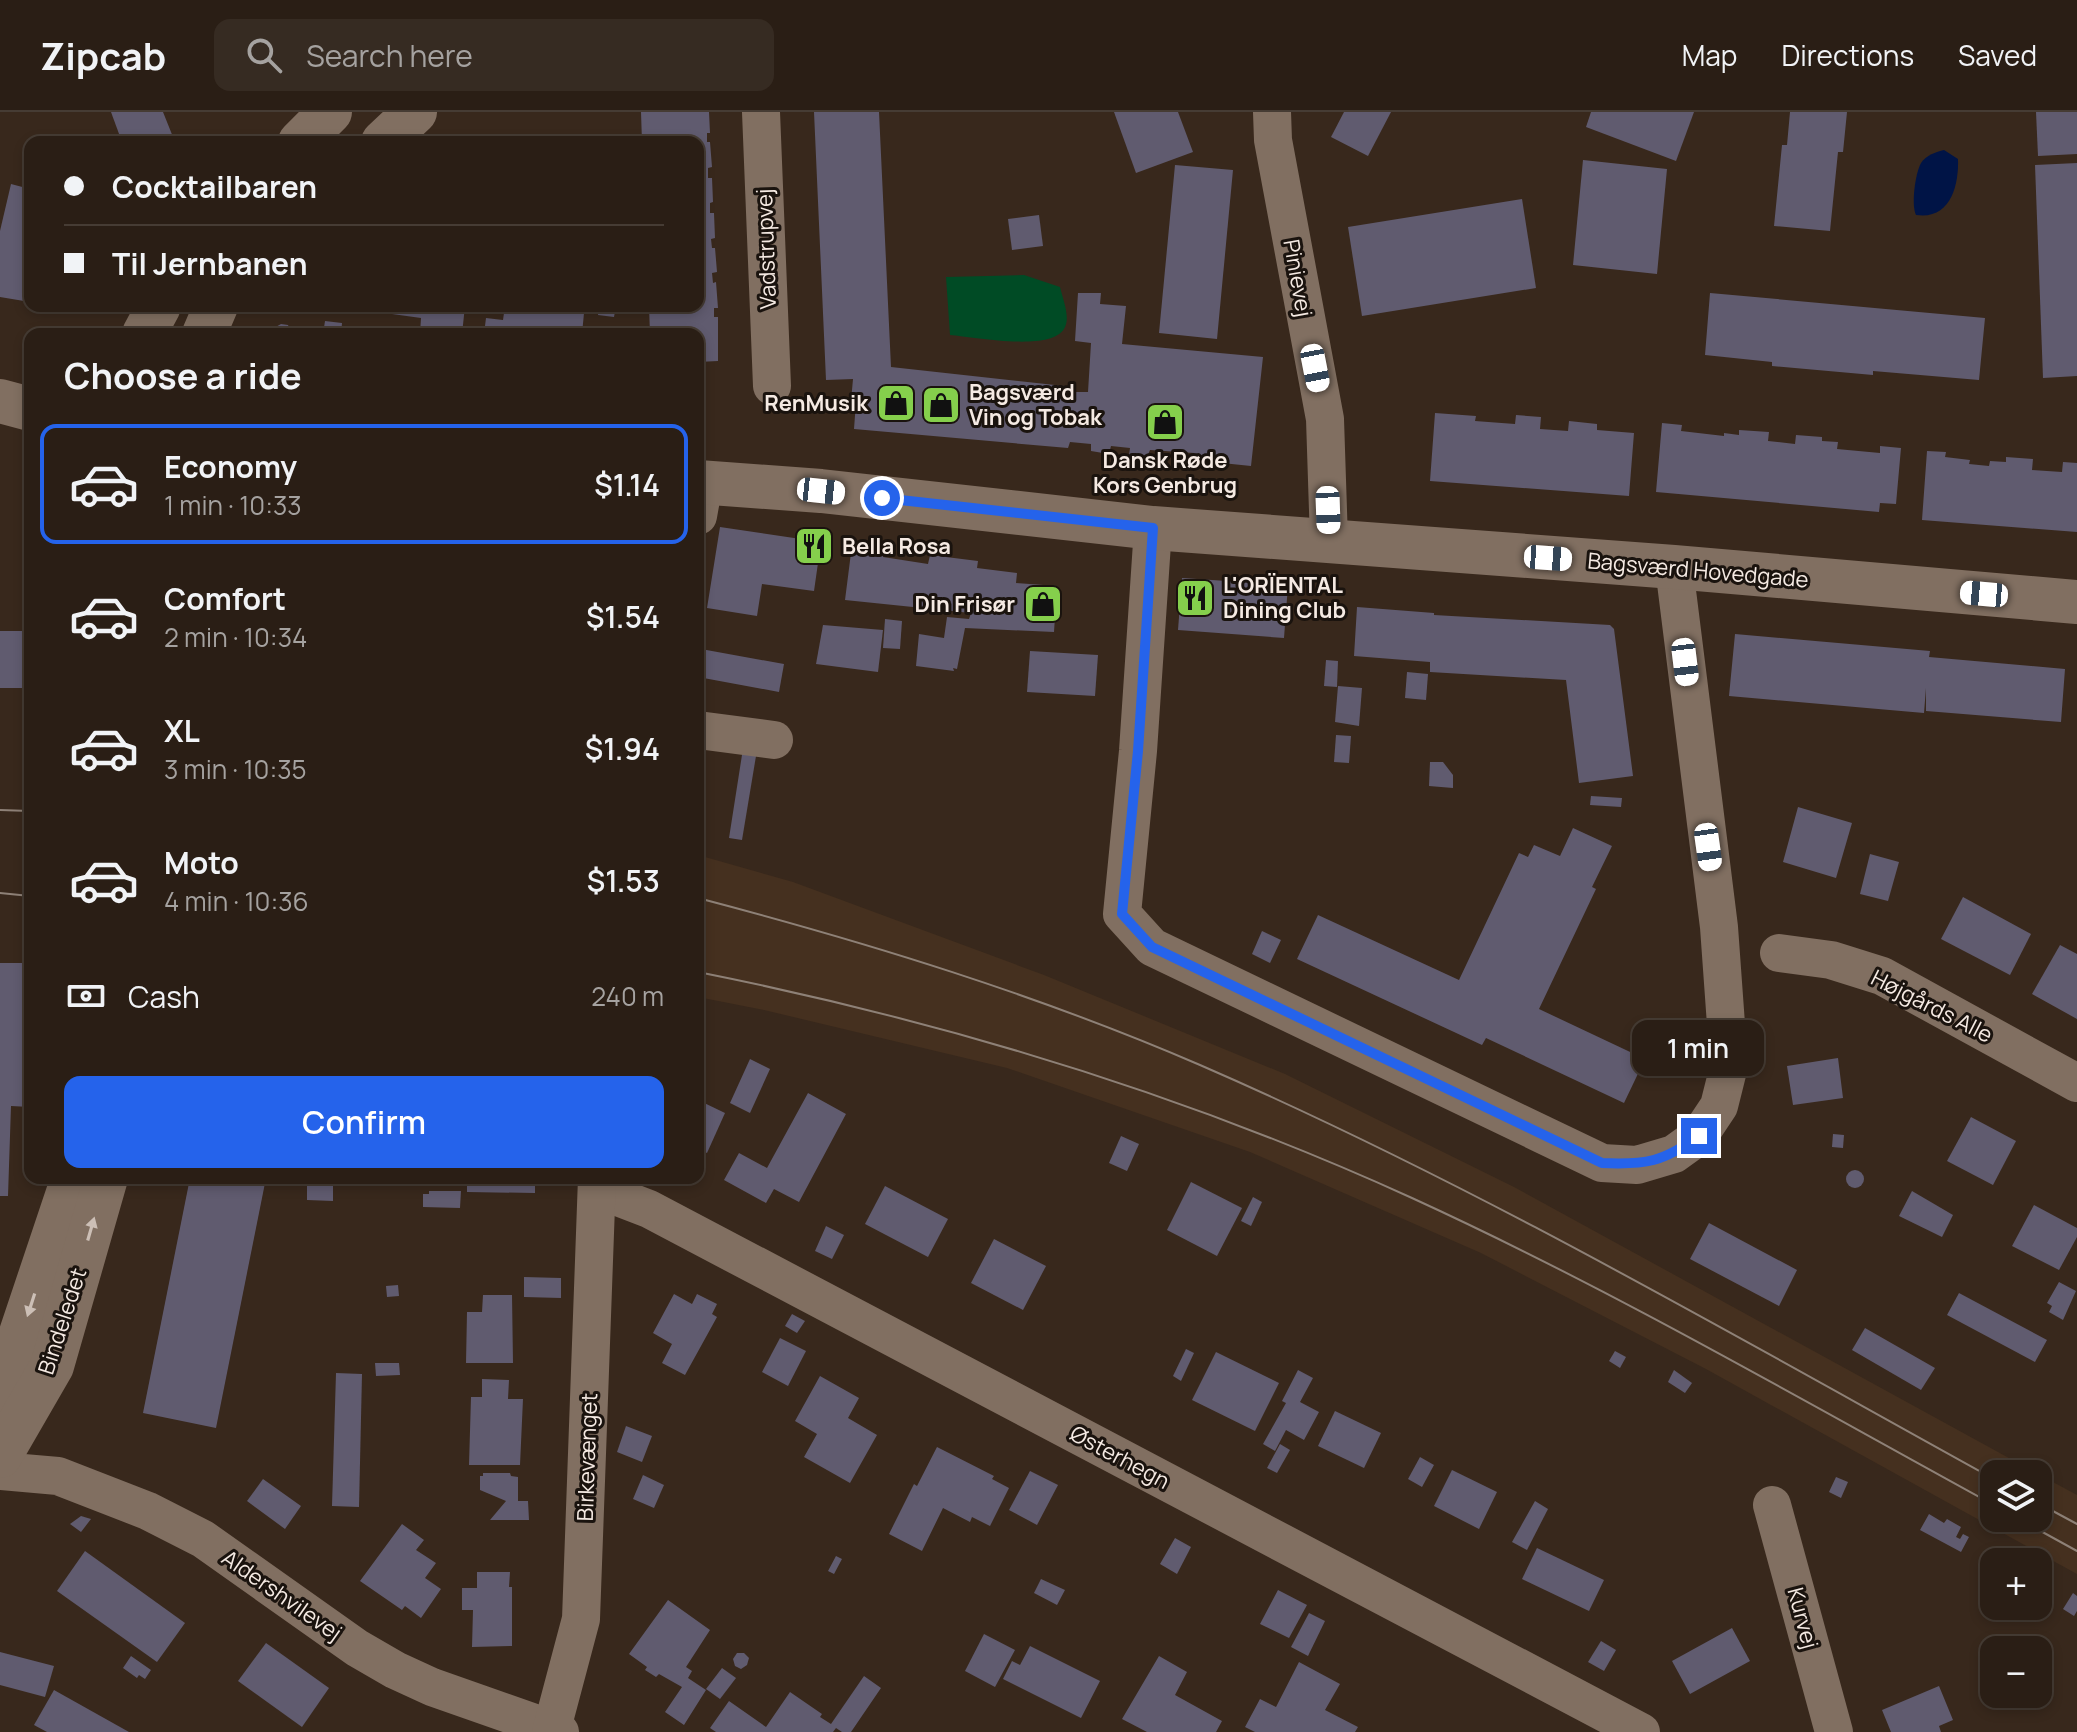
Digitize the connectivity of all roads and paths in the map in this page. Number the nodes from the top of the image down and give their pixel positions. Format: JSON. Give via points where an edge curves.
{"nodes":[{"id":1,"x":330,"y":112,"type":"edge"},
{"id":2,"x":415,"y":112,"type":"edge"},
{"id":3,"x":761,"y":112,"type":"edge"},
{"id":4,"x":1272,"y":112,"type":"edge"},
{"id":5,"x":306,"y":136,"type":"edge"},
{"id":6,"x":389,"y":136,"type":"edge"},
{"id":7,"x":772,"y":386,"type":"dead end"},
{"id":8,"x":0,"y":401,"type":"edge"},
{"id":9,"x":24,"y":407,"type":"edge"},
{"id":10,"x":704,"y":493,"type":"edge"},
{"id":11,"x":1153,"y":528,"type":"junction"},
{"id":12,"x":1329,"y":541,"type":"junction"},
{"id":13,"x":1674,"y":567,"type":"junction"},
{"id":14,"x":2077,"y":602,"type":"edge"},
{"id":15,"x":704,"y":731,"type":"edge"},
{"id":16,"x":774,"y":740,"type":"dead end"},
{"id":17,"x":1779,"y":953,"type":"dead end"},
{"id":18,"x":2077,"y":1083,"type":"edge"},
{"id":19,"x":71,"y":1184,"type":"edge"},
{"id":20,"x":104,"y":1184,"type":"edge"},
{"id":21,"x":597,"y":1184,"type":"edge"},
{"id":22,"x":0,"y":1428,"type":"edge"},
{"id":23,"x":0,"y":1456,"type":"edge"},
{"id":24,"x":0,"y":1471,"type":"edge"},
{"id":25,"x":1772,"y":1505,"type":"dead end"},
{"id":26,"x":554,"y":1731,"type":"edge"},
{"id":27,"x":1641,"y":1732,"type":"edge"},
{"id":28,"x":1834,"y":1732,"type":"edge"}],
"edges":[{"from":1,"to":5,"type":"street"},
{"from":2,"to":6,"type":"street"},
{"from":3,"to":7,"type":"street","name":"Vadstrupvej"},
{"from":4,"to":12,"type":"street","name":"Pinievej","via":[[1325,419]]},
{"from":8,"to":9,"type":"street"},
{"from":10,"to":11,"type":"street","name":"Bagsværd Hovedgade","via":[[821,491]]},
{"from":11,"to":12,"type":"street","name":"Bagsværd Hovedgade"},
{"from":11,"to":13,"type":"street","via":[[1122,914],[1152,947],[1602,1163],[1637,1165],[1674,1154],[1699,1136],[1719,1106],[1729,1066],[1719,927]]},
{"from":12,"to":13,"type":"street","name":"Bagsværd Hovedgade"},
{"from":13,"to":14,"type":"street","name":"Bagsværd Hovedgade"},
{"from":15,"to":16,"type":"street"},
{"from":17,"to":18,"type":"street","name":"Højgårds Alle","via":[[1831,960],[1882,976]]},
{"from":19,"to":22,"type":"street","name":"Bindeledet","one_way":true,"via":[[15,1351]]},
{"from":23,"to":20,"type":"street","name":"Bindeledet","one_way":true,"via":[[52,1366]]},
{"from":21,"to":26,"type":"street","name":"Birkevænget","via":[[581,1619]]},
{"from":21,"to":27,"type":"street","name":"Østerhegn"},
{"from":24,"to":26,"type":"street","name":"Aldershvilevej","via":[[58,1476],[148,1511],[203,1539],[395,1670]]},
{"from":25,"to":28,"type":"street","name":"Kurvej"}]}
